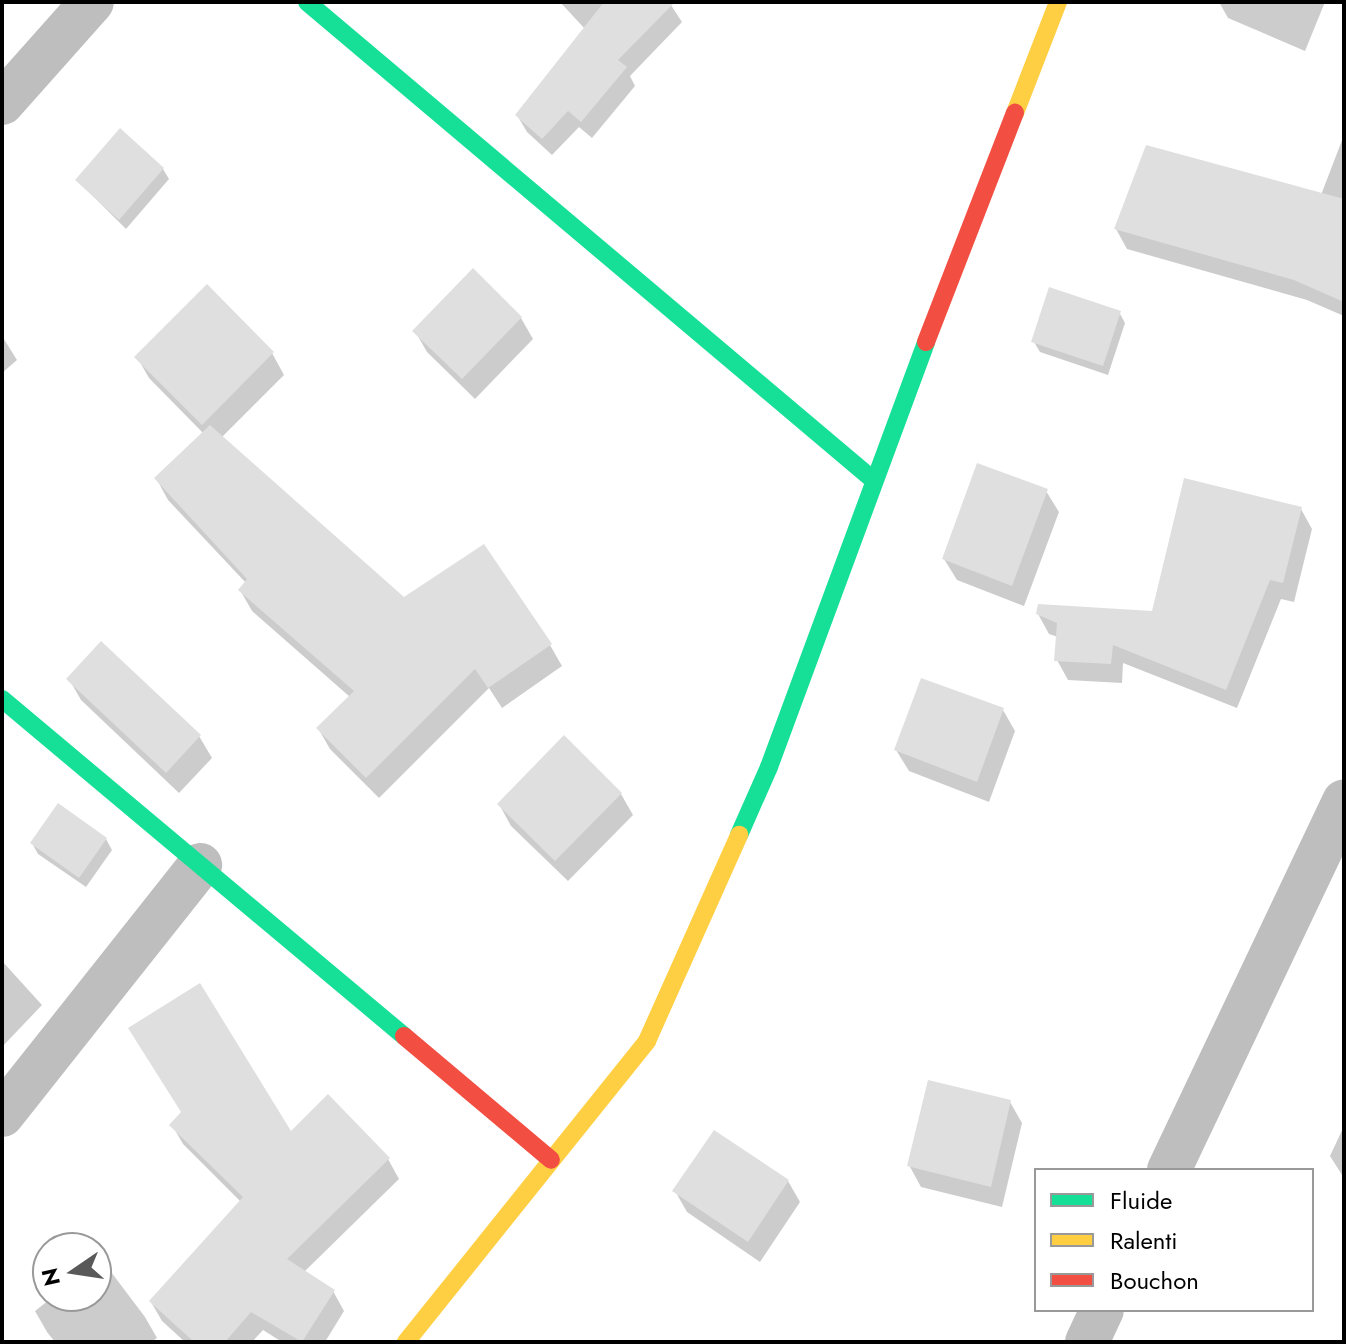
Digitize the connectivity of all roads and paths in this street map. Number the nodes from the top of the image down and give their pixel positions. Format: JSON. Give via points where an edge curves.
{"nodes":[{"id":1,"x":92,"y":2,"type":"edge"},
{"id":2,"x":307,"y":2,"type":"edge"},
{"id":3,"x":1058,"y":2,"type":"edge"},
{"id":4,"x":2,"y":103,"type":"edge"},
{"id":5,"x":872,"y":479,"type":"junction"},
{"id":6,"x":2,"y":699,"type":"edge"},
{"id":7,"x":1344,"y":801,"type":"edge"},
{"id":8,"x":200,"y":865,"type":"junction"},
{"id":9,"x":2,"y":1115,"type":"edge"},
{"id":10,"x":551,"y":1160,"type":"junction"},
{"id":11,"x":1170,"y":1168,"type":"edge"},
{"id":12,"x":1101,"y":1312,"type":"edge"},
{"id":13,"x":406,"y":1342,"type":"edge"},
{"id":14,"x":1087,"y":1342,"type":"edge"}],
"edges":[{"from":1,"to":4,"type":"street"},
{"from":2,"to":5,"type":"street"},
{"from":3,"to":5,"type":"street"},
{"from":5,"to":10,"type":"street","via":[[769,767],[647,1041]]},
{"from":6,"to":8,"type":"street"},
{"from":7,"to":11,"type":"street"},
{"from":8,"to":9,"type":"street"},
{"from":8,"to":10,"type":"street"},
{"from":10,"to":13,"type":"street"},
{"from":12,"to":14,"type":"street"}]}
